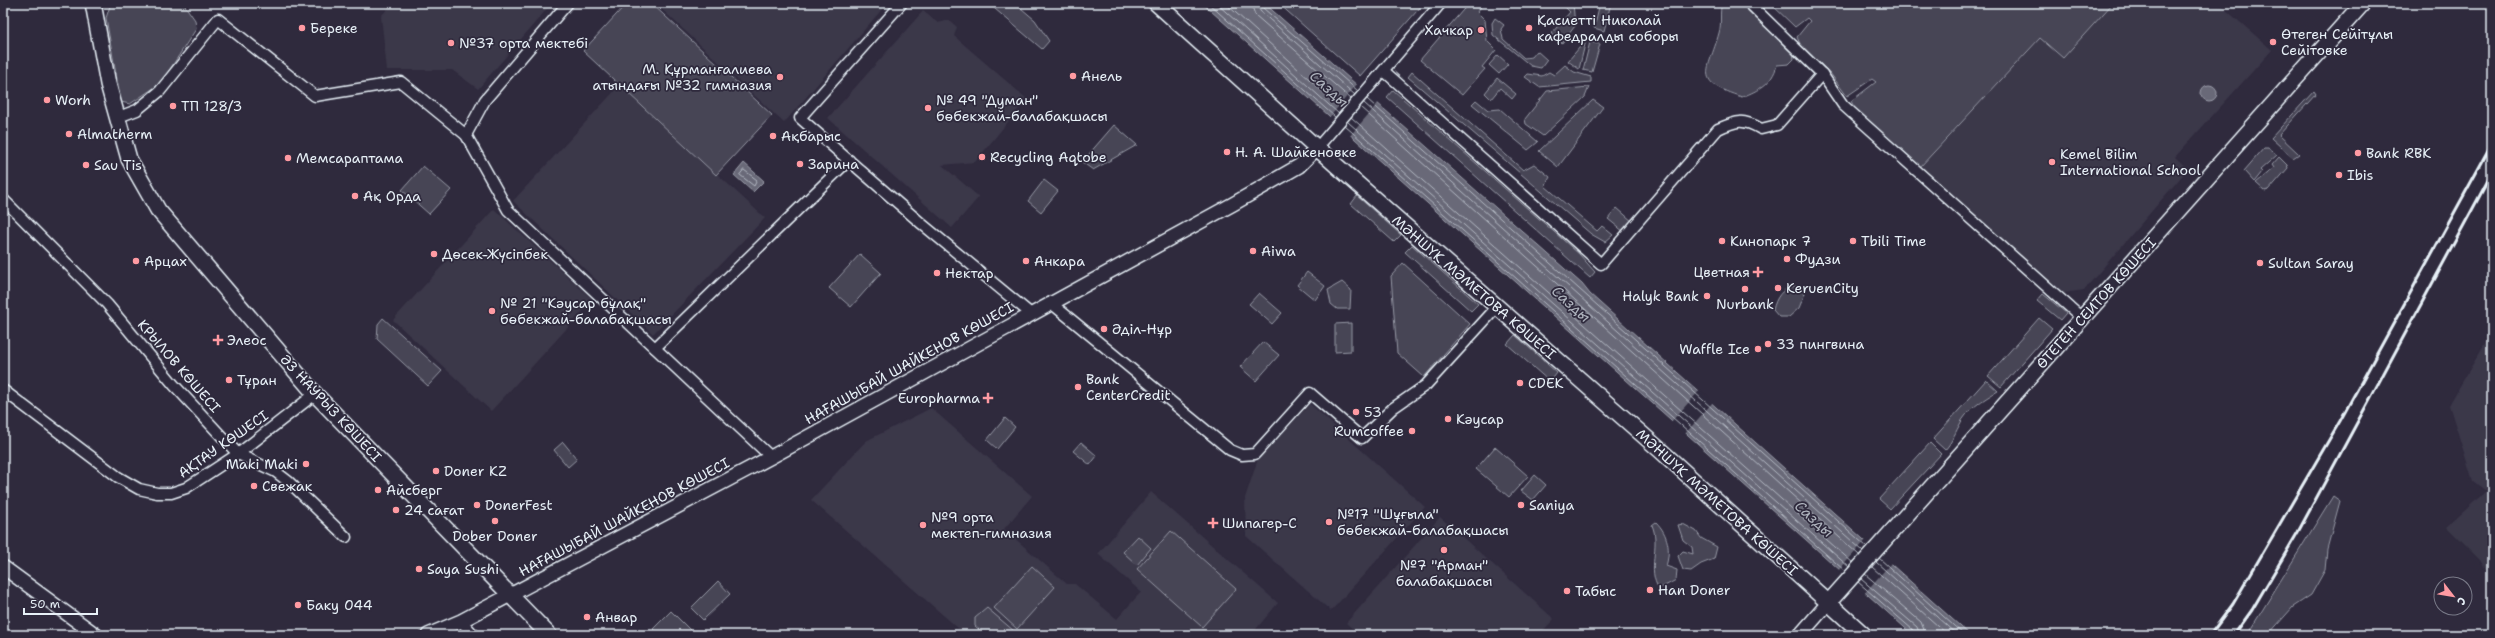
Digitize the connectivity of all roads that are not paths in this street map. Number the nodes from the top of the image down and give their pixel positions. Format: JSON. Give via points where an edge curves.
{"nodes":[{"id":1,"x":93,"y":3,"type":"edge"},
{"id":2,"x":104,"y":3,"type":"edge"},
{"id":3,"x":568,"y":3,"type":"edge"},
{"id":4,"x":902,"y":3,"type":"edge"},
{"id":5,"x":1156,"y":3,"type":"edge"},
{"id":6,"x":1441,"y":3,"type":"edge"},
{"id":7,"x":1749,"y":3,"type":"edge"},
{"id":8,"x":2363,"y":3,"type":"edge"},
{"id":9,"x":96,"y":23,"type":"junction"},
{"id":10,"x":1384,"y":71,"type":"junction"},
{"id":11,"x":1822,"y":74,"type":"junction"},
{"id":12,"x":116,"y":118,"type":"junction"},
{"id":13,"x":466,"y":135,"type":"junction"},
{"id":14,"x":1317,"y":148,"type":"junction"},
{"id":15,"x":849,"y":160,"type":"junction"},
{"id":16,"x":3,"y":199,"type":"edge"},
{"id":17,"x":1051,"y":303,"type":"junction"},
{"id":18,"x":1497,"y":307,"type":"junction"},
{"id":19,"x":1031,"y":314,"type":"junction"},
{"id":20,"x":2082,"y":319,"type":"junction"},
{"id":21,"x":655,"y":348,"type":"junction"},
{"id":22,"x":3,"y":390,"type":"edge"},
{"id":23,"x":315,"y":394,"type":"junction"},
{"id":24,"x":238,"y":454,"type":"junction"},
{"id":25,"x":772,"y":457,"type":"junction"},
{"id":26,"x":346,"y":537,"type":"dead end"},
{"id":27,"x":3,"y":567,"type":"edge"},
{"id":28,"x":509,"y":596,"type":"junction"},
{"id":29,"x":1829,"y":602,"type":"junction"},
{"id":30,"x":460,"y":621,"type":"junction"},
{"id":31,"x":96,"y":635,"type":"edge"},
{"id":32,"x":428,"y":635,"type":"edge"},
{"id":33,"x":474,"y":635,"type":"edge"},
{"id":34,"x":549,"y":635,"type":"edge"},
{"id":35,"x":1800,"y":635,"type":"edge"},
{"id":36,"x":1864,"y":635,"type":"edge"}],
"edges":[{"from":1,"to":9,"type":"main road","name":"ӘЗ НАУРЫЗ КӨШЕСІ"},
{"from":2,"to":9,"type":"main road"},
{"from":3,"to":13,"type":"street","via":[[485,100]]},
{"from":4,"to":15,"type":"street","via":[[800,118]]},
{"from":5,"to":14,"type":"main road","name":"МӘНШҮК МӘМЕТОВА КӨШЕСІ"},
{"from":6,"to":10,"type":"street"},
{"from":7,"to":11,"type":"street"},
{"from":8,"to":20,"type":"main road","name":"ӨТЕГЕН СЕИТОВ КӨШЕСІ"},
{"from":9,"to":12,"type":"main road","name":"ӘЗ НАУРЫЗ КӨШЕСІ"},
{"from":10,"to":11,"type":"street","via":[[1601,264],[1718,128],[1733,122],[1746,121],[1762,129],[1777,125]]},
{"from":10,"to":14,"type":"street"},
{"from":11,"to":20,"type":"street","via":[[1846,108]]},
{"from":12,"to":13,"type":"street","via":[[137,110],[160,91],[218,19],[315,96],[401,82]]},
{"from":12,"to":23,"type":"main road","name":"ӘЗ НАУРЫЗ КӨШЕСІ","via":[[129,159],[158,210]]},
{"from":13,"to":21,"type":"street","via":[[508,210]]},
{"from":14,"to":17,"type":"street","name":"НАҒАШЫБАЙ ШАЙКЕНОВ КӨШЕСІ","via":[[1299,166]]},
{"from":14,"to":18,"type":"main road","name":"МӘНШҮК МӘМЕТОВА КӨШЕСІ"},
{"from":15,"to":19,"type":"street"},
{"from":15,"to":21,"type":"street"},
{"from":16,"to":24,"type":"street","name":"КРЫЛОВ КӨШЕСІ","via":[[107,304],[174,385]]},
{"from":17,"to":18,"type":"street","via":[[1230,450],[1242,455],[1255,454],[1310,393],[1362,438],[1393,408],[1426,385]]},
{"from":17,"to":19,"type":"street","name":"НАҒАШЫБАЙ ШАЙКЕНОВ КӨШЕСІ"},
{"from":18,"to":29,"type":"main road","name":"МӘНШҮК МӘМЕТОВА КӨШЕСІ"},
{"from":19,"to":25,"type":"street","name":"НАҒАШЫБАЙ ШАЙКЕНОВ КӨШЕСІ"},
{"from":20,"to":29,"type":"main road","name":"ӨТЕГЕН СЕИТОВ КӨШЕСІ"},
{"from":21,"to":25,"type":"street"},
{"from":22,"to":24,"type":"street","name":"АҚТАУ КӨШЕСІ","via":[[118,477],[139,489],[171,493],[186,488]]},
{"from":23,"to":24,"type":"street","name":"АҚТАУ КӨШЕСІ"},
{"from":23,"to":28,"type":"main road","name":"ӘЗ НАУРЫЗ КӨШЕСІ"},
{"from":24,"to":26,"type":"street","name":"КРЫЛОВ КӨШЕСІ","via":[[276,472]]},
{"from":25,"to":28,"type":"street","name":"НАҒАШЫБАЙ ШАЙКЕНОВ КӨШЕСІ"},
{"from":27,"to":31,"type":"street"},
{"from":28,"to":30,"type":"street","name":"НАҒАШЫБАЙ ШАЙКЕНОВ КӨШЕСІ"},
{"from":28,"to":34,"type":"main road","name":"ӘЗ НАУРЫЗ КӨШЕСІ"},
{"from":29,"to":35,"type":"street"},
{"from":29,"to":36,"type":"main road","name":"МӘНШҮК МӘМЕТОВА КӨШЕСІ"},
{"from":30,"to":32,"type":"street","name":"НАҒАШЫБАЙ ШАЙКЕНОВ КӨШЕСІ"},
{"from":30,"to":33,"type":"street"}]}
